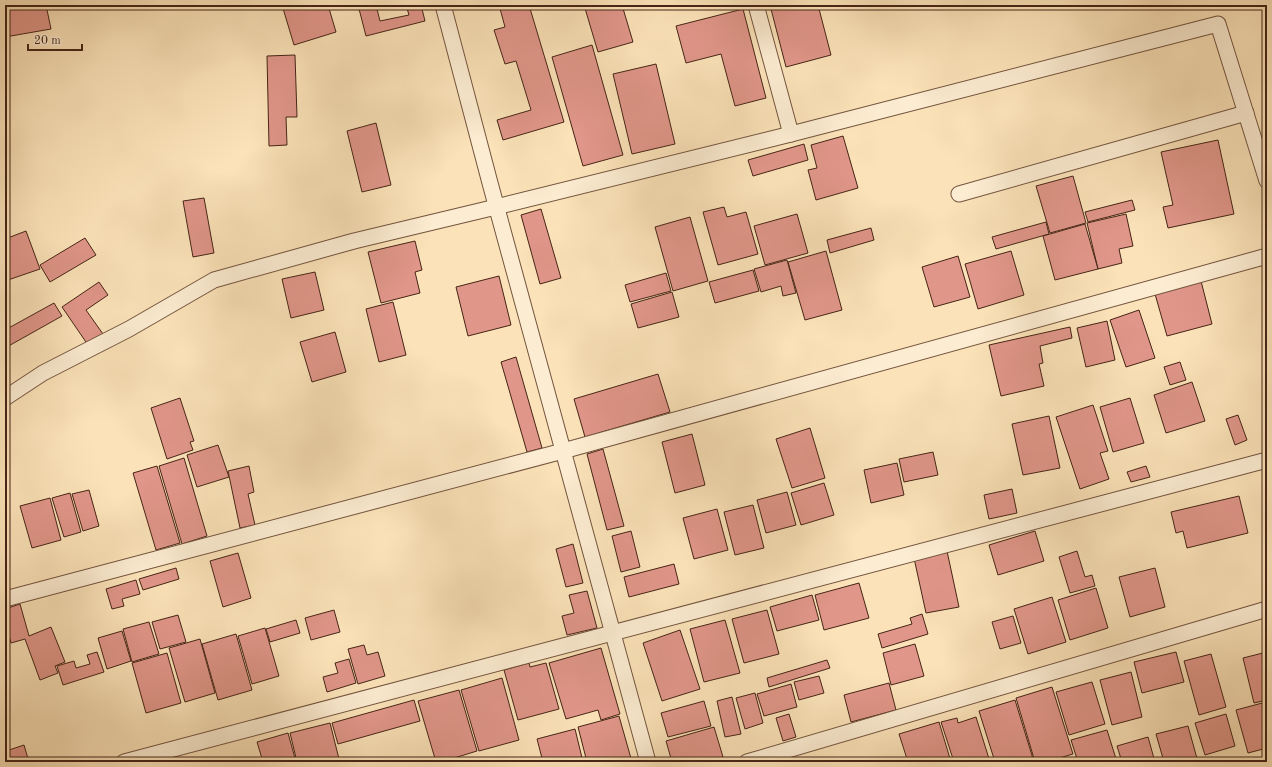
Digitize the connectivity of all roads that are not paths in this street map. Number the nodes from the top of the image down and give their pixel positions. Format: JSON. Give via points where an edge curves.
{"nodes":[{"id":1,"x":443,"y":5,"type":"edge"},
{"id":2,"x":756,"y":5,"type":"edge"},
{"id":3,"x":1246,"y":113,"type":"junction"},
{"id":4,"x":791,"y":134,"type":"junction"},
{"id":5,"x":1267,"y":181,"type":"edge"},
{"id":6,"x":959,"y":194,"type":"dead end"},
{"id":7,"x":496,"y":208,"type":"junction"},
{"id":8,"x":1267,"y":256,"type":"edge"},
{"id":9,"x":5,"y":398,"type":"edge"},
{"id":10,"x":563,"y":450,"type":"junction"},
{"id":11,"x":1267,"y":460,"type":"edge"},
{"id":12,"x":5,"y":599,"type":"edge"},
{"id":13,"x":1267,"y":609,"type":"edge"},
{"id":14,"x":612,"y":632,"type":"junction"},
{"id":15,"x":124,"y":762,"type":"edge"},
{"id":16,"x":648,"y":762,"type":"edge"},
{"id":17,"x":747,"y":762,"type":"edge"}],
"edges":[{"from":1,"to":7,"type":"street"},
{"from":2,"to":4,"type":"street"},
{"from":3,"to":4,"type":"street","via":[[1218,24]]},
{"from":3,"to":5,"type":"street"},
{"from":3,"to":6,"type":"street"},
{"from":4,"to":7,"type":"street"},
{"from":7,"to":9,"type":"street","via":[[354,241],[214,280],[129,329],[43,373]]},
{"from":7,"to":10,"type":"street"},
{"from":8,"to":10,"type":"street"},
{"from":10,"to":12,"type":"street"},
{"from":10,"to":14,"type":"street"},
{"from":11,"to":14,"type":"street"},
{"from":13,"to":17,"type":"street"},
{"from":14,"to":15,"type":"street"},
{"from":14,"to":16,"type":"street"}]}
